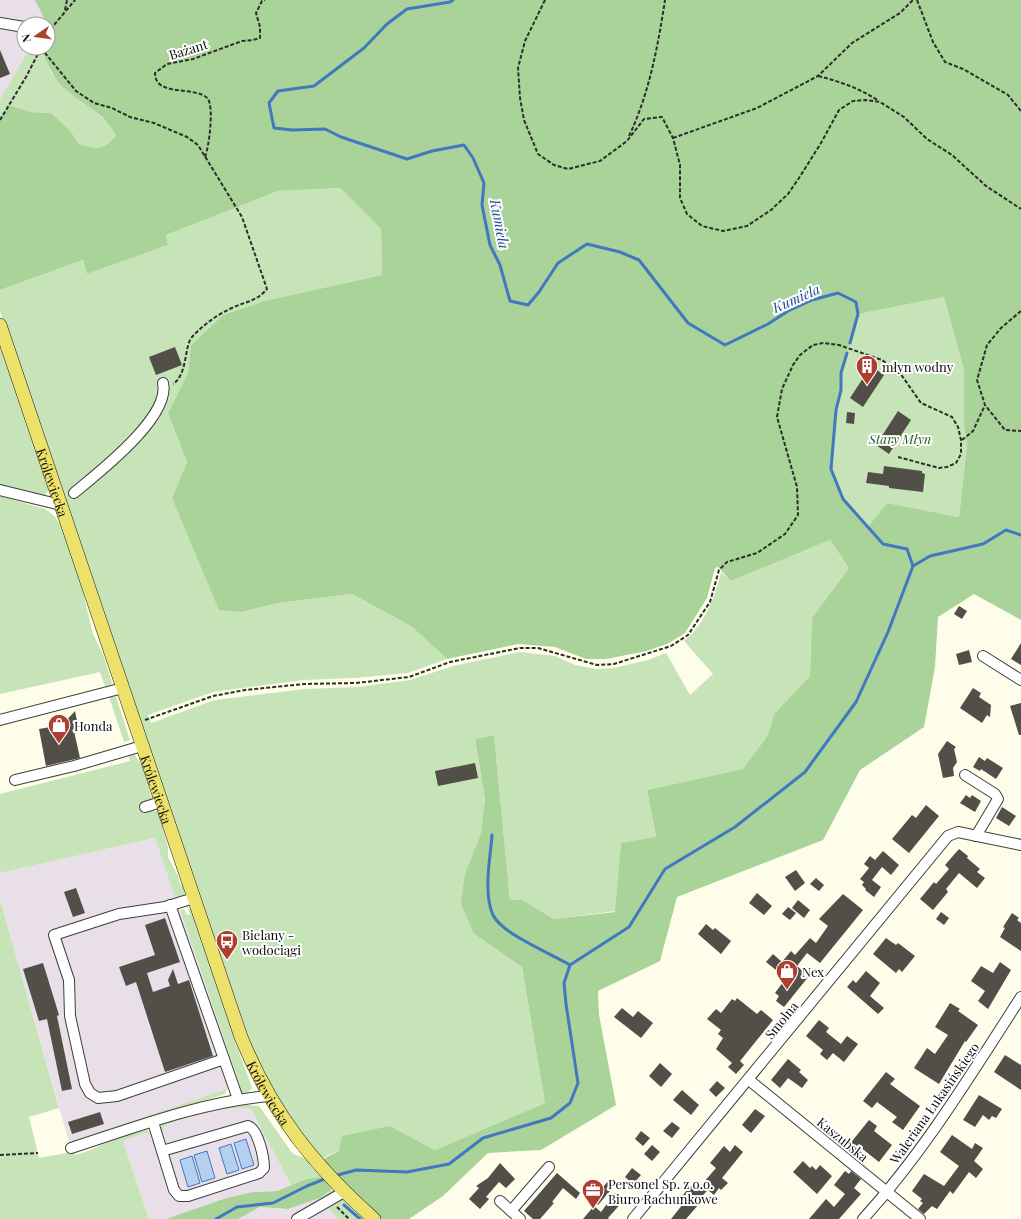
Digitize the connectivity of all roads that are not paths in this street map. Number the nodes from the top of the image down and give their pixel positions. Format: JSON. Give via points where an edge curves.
{"nodes":[{"id":1,"x":0,"y":23,"type":"edge"},
{"id":2,"x":16,"y":25,"type":"edge"},
{"id":3,"x":0,"y":325,"type":"edge"},
{"id":4,"x":164,"y":386,"type":"road end"},
{"id":5,"x":0,"y":490,"type":"edge"},
{"id":6,"x":74,"y":493,"type":"dead end"},
{"id":7,"x":61,"y":506,"type":"junction"},
{"id":8,"x":983,"y":656,"type":"dead end"},
{"id":9,"x":1021,"y":680,"type":"edge"},
{"id":10,"x":123,"y":688,"type":"junction"},
{"id":11,"x":0,"y":720,"type":"edge"},
{"id":12,"x":142,"y":746,"type":"junction"},
{"id":13,"x":965,"y":775,"type":"dead end"},
{"id":14,"x":15,"y":780,"type":"dead end"},
{"id":15,"x":161,"y":802,"type":"junction"},
{"id":16,"x":145,"y":807,"type":"dead end"},
{"id":17,"x":976,"y":836,"type":"junction"},
{"id":18,"x":1021,"y":845,"type":"edge"},
{"id":19,"x":194,"y":898,"type":"junction"},
{"id":20,"x":170,"y":905,"type":"junction"},
{"id":21,"x":1021,"y":997,"type":"edge"},
{"id":22,"x":224,"y":1059,"type":"junction"},
{"id":23,"x":749,"y":1080,"type":"junction"},
{"id":24,"x":269,"y":1096,"type":"junction"},
{"id":25,"x":238,"y":1099,"type":"junction"},
{"id":26,"x":153,"y":1122,"type":"junction"},
{"id":27,"x":70,"y":1148,"type":"dead end"},
{"id":28,"x":162,"y":1151,"type":"junction"},
{"id":29,"x":549,"y":1167,"type":"dead end"},
{"id":30,"x":344,"y":1192,"type":"junction"},
{"id":31,"x":888,"y":1192,"type":"junction"},
{"id":32,"x":500,"y":1201,"type":"dead end"},
{"id":33,"x":511,"y":1211,"type":"junction"},
{"id":34,"x":297,"y":1219,"type":"edge"},
{"id":35,"x":374,"y":1219,"type":"edge"},
{"id":36,"x":520,"y":1219,"type":"edge"},
{"id":37,"x":634,"y":1219,"type":"edge"},
{"id":38,"x":863,"y":1219,"type":"edge"},
{"id":39,"x":920,"y":1219,"type":"edge"}],
"edges":[{"from":1,"to":2,"type":"street"},
{"from":3,"to":7,"type":"main road","name":"Królewiecka"},
{"from":4,"to":6,"type":"street","via":[[162,401],[156,412],[135,437],[114,460]]},
{"from":5,"to":7,"type":"street"},
{"from":7,"to":10,"type":"main road","name":"Królewiecka"},
{"from":8,"to":9,"type":"street"},
{"from":10,"to":11,"type":"street"},
{"from":10,"to":12,"type":"main road","name":"Królewiecka"},
{"from":12,"to":14,"type":"street"},
{"from":12,"to":15,"type":"main road","name":"Królewiecka"},
{"from":13,"to":17,"type":"street","via":[[995,794],[998,799]]},
{"from":15,"to":16,"type":"street"},
{"from":15,"to":19,"type":"main road","name":"Królewiecka"},
{"from":17,"to":18,"type":"street"},
{"from":17,"to":23,"type":"street","name":"Smolna","via":[[958,832],[948,836]]},
{"from":19,"to":20,"type":"street"},
{"from":19,"to":24,"type":"main road","name":"Królewiecka","via":[[241,1036]]},
{"from":20,"to":22,"type":"street"},
{"from":20,"to":22,"type":"street","via":[[119,914],[54,935],[70,988],[70,1016],[85,1084],[94,1096],[109,1098]]},
{"from":21,"to":31,"type":"street","name":"Waleriana Łukasińskiego","via":[[946,1112]]},
{"from":22,"to":25,"type":"street"},
{"from":23,"to":31,"type":"street","name":"Kaszubska"},
{"from":23,"to":37,"type":"street","name":"Smolna"},
{"from":24,"to":25,"type":"street"},
{"from":24,"to":30,"type":"main road","name":"Królewiecka","via":[[299,1141],[324,1173]]},
{"from":25,"to":26,"type":"street"},
{"from":26,"to":27,"type":"street"},
{"from":26,"to":28,"type":"street"},
{"from":28,"to":28,"type":"street","via":[[174,1190],[182,1196],[259,1173],[264,1168],[256,1133],[248,1126]]},
{"from":29,"to":33,"type":"street"},
{"from":30,"to":34,"type":"street"},
{"from":30,"to":35,"type":"main road","name":"Królewiecka"},
{"from":31,"to":38,"type":"street","name":"Waleriana Łukasińskiego"},
{"from":31,"to":39,"type":"street","name":"Kaszubska"},
{"from":32,"to":33,"type":"street"},
{"from":33,"to":36,"type":"street"}]}
